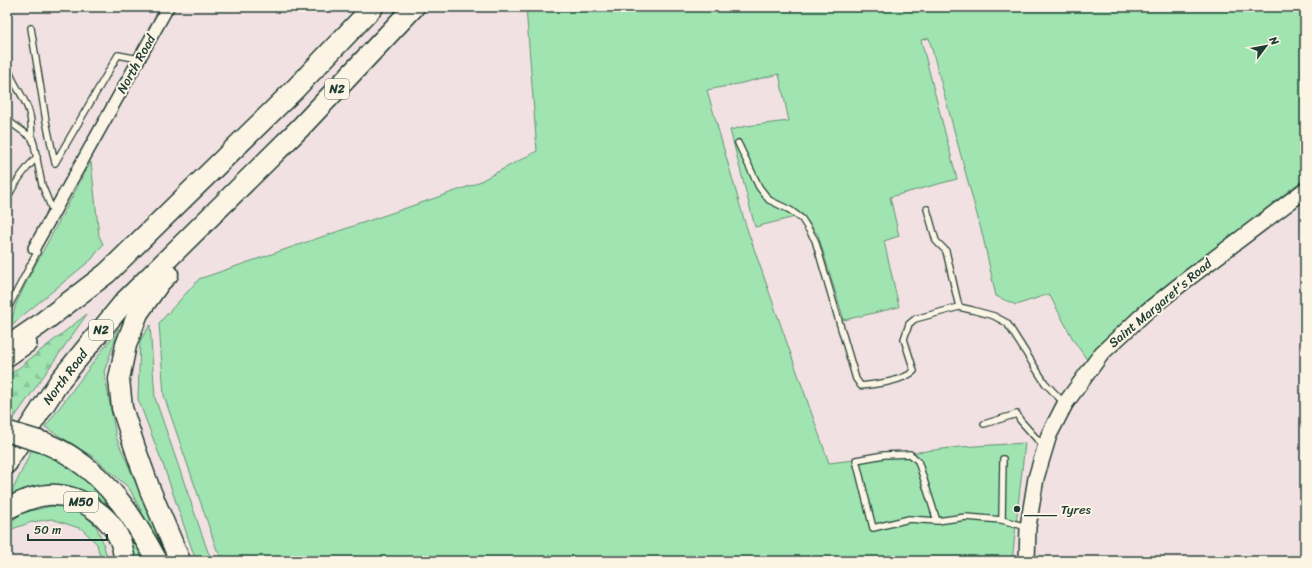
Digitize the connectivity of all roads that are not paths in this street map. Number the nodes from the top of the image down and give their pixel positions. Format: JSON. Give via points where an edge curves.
{"nodes":[{"id":1,"x":168,"y":7,"type":"edge"},
{"id":2,"x":373,"y":7,"type":"edge"},
{"id":3,"x":414,"y":7,"type":"edge"},
{"id":4,"x":31,"y":28,"type":"dead end"},
{"id":5,"x":139,"y":59,"type":"junction"},
{"id":6,"x":7,"y":60,"type":"edge"},
{"id":7,"x":7,"y":120,"type":"edge"},
{"id":8,"x":300,"y":128,"type":"junction"},
{"id":9,"x":32,"y":138,"type":"junction"},
{"id":10,"x":738,"y":143,"type":"dead end"},
{"id":11,"x":37,"y":157,"type":"junction"},
{"id":12,"x":1305,"y":190,"type":"edge"},
{"id":13,"x":7,"y":198,"type":"edge"},
{"id":14,"x":927,"y":209,"type":"dead end"},
{"id":15,"x":53,"y":212,"type":"junction"},
{"id":16,"x":34,"y":248,"type":"joint"},
{"id":17,"x":107,"y":273,"type":"junction"},
{"id":18,"x":959,"y":307,"type":"junction"},
{"id":19,"x":8,"y":308,"type":"edge"},
{"id":20,"x":7,"y":347,"type":"edge"},
{"id":21,"x":7,"y":359,"type":"edge"},
{"id":22,"x":1065,"y":404,"type":"junction"},
{"id":23,"x":984,"y":424,"type":"dead end"},
{"id":24,"x":8,"y":432,"type":"edge"},
{"id":25,"x":1045,"y":448,"type":"junction"},
{"id":26,"x":1003,"y":458,"type":"dead end"},
{"id":27,"x":7,"y":463,"type":"edge"},
{"id":28,"x":7,"y":509,"type":"edge"},
{"id":29,"x":1002,"y":520,"type":"junction"},
{"id":30,"x":937,"y":521,"type":"junction"},
{"id":31,"x":1028,"y":527,"type":"junction"},
{"id":32,"x":125,"y":561,"type":"edge"},
{"id":33,"x":157,"y":561,"type":"edge"},
{"id":34,"x":180,"y":561,"type":"edge"},
{"id":35,"x":1027,"y":561,"type":"edge"}],
"edges":[{"from":1,"to":5,"type":"street","name":"North Road"},
{"from":2,"to":17,"type":"highway","number":"N2","via":[[294,90]]},
{"from":3,"to":8,"type":"highway","number":"N2"},
{"from":4,"to":5,"type":"lane","via":[[46,121],[56,163],[118,55]]},
{"from":5,"to":15,"type":"street","name":"North Road"},
{"from":6,"to":9,"type":"lane","via":[[9,71],[30,114]]},
{"from":7,"to":9,"type":"lane"},
{"from":8,"to":27,"type":"highway","name":"North Road","number":"N2","via":[[125,301],[61,379]]},
{"from":8,"to":34,"type":"highway","via":[[246,192],[160,282],[138,313],[126,345],[118,379],[122,408],[150,490]]},
{"from":9,"to":11,"type":"lane"},
{"from":10,"to":18,"type":"lane","via":[[759,187],[769,200],[802,219],[815,240],[856,379],[861,386],[908,376],[914,371],[904,339],[909,324],[915,319]]},
{"from":11,"to":13,"type":"lane","via":[[27,167]]},
{"from":11,"to":15,"type":"lane","via":[[42,185]]},
{"from":12,"to":22,"type":"main road","name":"Saint Margaret's Road","via":[[1191,275],[1136,320],[1102,352]]},
{"from":14,"to":18,"type":"lane","via":[[936,240],[946,251]]},
{"from":15,"to":16,"type":"street","name":"North Road"},
{"from":16,"to":19,"type":"lane","via":[[37,252]]},
{"from":17,"to":20,"type":"highway"},
{"from":17,"to":21,"type":"main road","via":[[48,331]]},
{"from":18,"to":22,"type":"lane","via":[[994,316],[1007,323],[1045,383]]},
{"from":22,"to":25,"type":"main road","name":"Saint Margaret's Road","via":[[1048,435]]},
{"from":23,"to":25,"type":"lane","via":[[1017,414]]},
{"from":24,"to":33,"type":"highway","number":"M50","bridge":true,"via":[[45,443],[72,457],[96,475],[120,500]]},
{"from":25,"to":31,"type":"main road","name":"Saint Margaret's Road","via":[[1036,478]]},
{"from":26,"to":29,"type":"lane"},
{"from":28,"to":32,"type":"highway","number":"M50","via":[[28,499],[48,495],[68,497],[83,503],[100,513],[114,530],[122,545]]},
{"from":29,"to":30,"type":"lane","via":[[966,517]]},
{"from":29,"to":31,"type":"lane"},
{"from":30,"to":30,"type":"lane","via":[[918,461],[910,454],[856,460],[873,528],[909,519]]},
{"from":31,"to":35,"type":"main road","name":"Saint Margaret's Road"}]}
